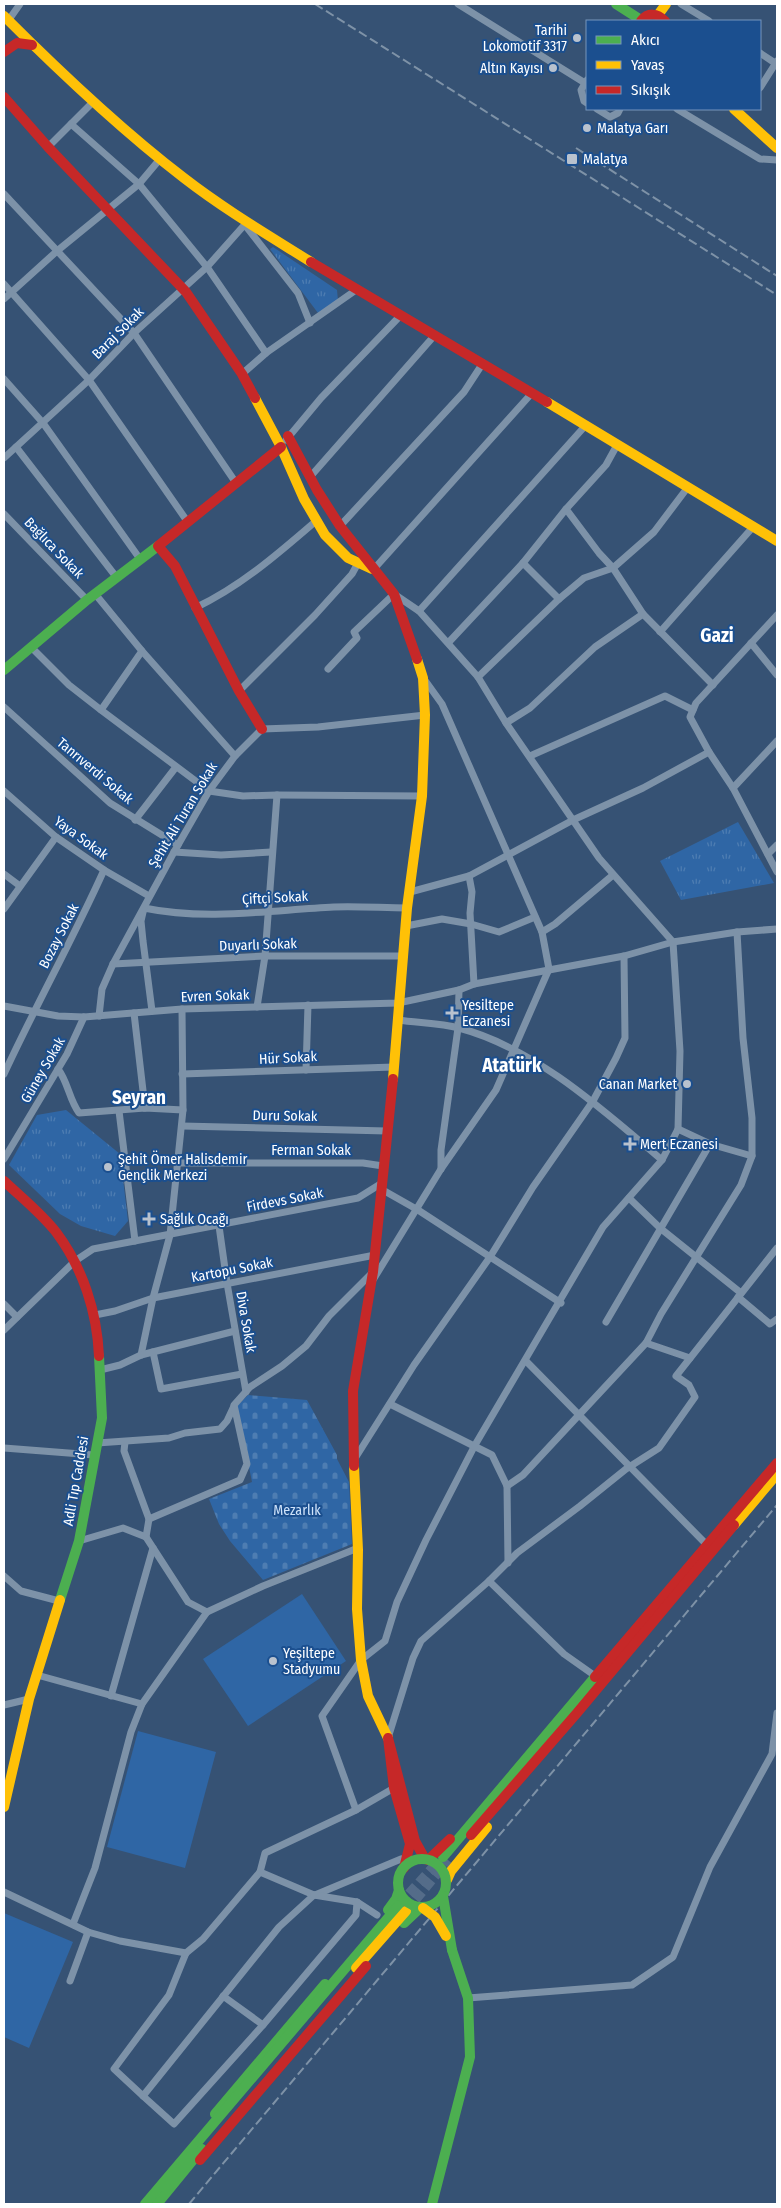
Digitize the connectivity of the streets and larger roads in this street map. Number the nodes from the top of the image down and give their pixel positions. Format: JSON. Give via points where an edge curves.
{"nodes":[{"id":1,"x":20,"y":4,"type":"edge"},
{"id":2,"x":458,"y":4,"type":"edge"},
{"id":3,"x":616,"y":4,"type":"edge"},
{"id":4,"x":666,"y":4,"type":"edge"},
{"id":5,"x":681,"y":4,"type":"edge"},
{"id":6,"x":662,"y":18,"type":"edge"},
{"id":7,"x":640,"y":20,"type":"edge"},
{"id":8,"x":642,"y":20,"type":"edge"},
{"id":9,"x":707,"y":20,"type":"edge"},
{"id":10,"x":7,"y":22,"type":"edge"},
{"id":11,"x":34,"y":45,"type":"junction"},
{"id":12,"x":4,"y":52,"type":"edge"},
{"id":13,"x":761,"y":54,"type":"edge"},
{"id":14,"x":776,"y":62,"type":"edge"},
{"id":15,"x":586,"y":82,"type":"edge"},
{"id":16,"x":761,"y":86,"type":"edge"},
{"id":17,"x":4,"y":97,"type":"edge"},
{"id":18,"x":93,"y":102,"type":"junction"},
{"id":19,"x":586,"y":102,"type":"edge"},
{"id":20,"x":599,"y":110,"type":"edge"},
{"id":21,"x":620,"y":110,"type":"edge"},
{"id":22,"x":679,"y":110,"type":"edge"},
{"id":23,"x":735,"y":110,"type":"edge"},
{"id":24,"x":71,"y":124,"type":"junction"},
{"id":25,"x":48,"y":146,"type":"junction"},
{"id":26,"x":777,"y":148,"type":"edge"},
{"id":27,"x":160,"y":159,"type":"junction"},
{"id":28,"x":777,"y":160,"type":"edge"},
{"id":29,"x":139,"y":184,"type":"junction"},
{"id":30,"x":4,"y":194,"type":"edge"},
{"id":31,"x":106,"y":209,"type":"junction"},
{"id":32,"x":246,"y":224,"type":"junction"},
{"id":33,"x":57,"y":251,"type":"junction"},
{"id":34,"x":207,"y":267,"type":"junction"},
{"id":35,"x":4,"y":284,"type":"edge"},
{"id":36,"x":182,"y":288,"type":"junction"},
{"id":37,"x":356,"y":290,"type":"junction"},
{"id":38,"x":12,"y":292,"type":"junction"},
{"id":39,"x":4,"y":299,"type":"edge"},
{"id":40,"x":400,"y":316,"type":"junction"},
{"id":41,"x":310,"y":324,"type":"junction"},
{"id":42,"x":134,"y":333,"type":"junction"},
{"id":43,"x":434,"y":336,"type":"junction"},
{"id":44,"x":266,"y":353,"type":"junction"},
{"id":45,"x":482,"y":363,"type":"junction"},
{"id":46,"x":242,"y":374,"type":"junction"},
{"id":47,"x":4,"y":380,"type":"edge"},
{"id":48,"x":89,"y":380,"type":"junction"},
{"id":49,"x":532,"y":393,"type":"junction"},
{"id":50,"x":43,"y":422,"type":"junction"},
{"id":51,"x":586,"y":425,"type":"junction"},
{"id":52,"x":288,"y":436,"type":"junction"},
{"id":53,"x":617,"y":445,"type":"junction"},
{"id":54,"x":16,"y":447,"type":"junction"},
{"id":55,"x":281,"y":447,"type":"junction"},
{"id":56,"x":4,"y":458,"type":"edge"},
{"id":57,"x":310,"y":477,"type":"junction"},
{"id":58,"x":236,"y":483,"type":"junction"},
{"id":59,"x":688,"y":487,"type":"junction"},
{"id":60,"x":566,"y":509,"type":"junction"},
{"id":61,"x":4,"y":514,"type":"edge"},
{"id":62,"x":316,"y":521,"type":"junction"},
{"id":63,"x":187,"y":522,"type":"junction"},
{"id":64,"x":340,"y":526,"type":"junction"},
{"id":65,"x":753,"y":527,"type":"junction"},
{"id":66,"x":777,"y":541,"type":"edge"},
{"id":67,"x":158,"y":546,"type":"junction"},
{"id":68,"x":140,"y":559,"type":"junction"},
{"id":69,"x":358,"y":563,"type":"junction"},
{"id":70,"x":524,"y":563,"type":"junction"},
{"id":71,"x":614,"y":568,"type":"junction"},
{"id":72,"x":373,"y":570,"type":"junction"},
{"id":73,"x":117,"y":578,"type":"junction"},
{"id":74,"x":394,"y":594,"type":"junction"},
{"id":75,"x":92,"y":597,"type":"junction"},
{"id":76,"x":559,"y":599,"type":"junction"},
{"id":77,"x":195,"y":608,"type":"junction"},
{"id":78,"x":419,"y":610,"type":"junction"},
{"id":79,"x":643,"y":614,"type":"junction"},
{"id":80,"x":777,"y":615,"type":"edge"},
{"id":81,"x":660,"y":632,"type":"junction"},
{"id":82,"x":449,"y":642,"type":"junction"},
{"id":83,"x":751,"y":643,"type":"junction"},
{"id":84,"x":31,"y":647,"type":"junction"},
{"id":85,"x":142,"y":652,"type":"junction"},
{"id":86,"x":328,"y":669,"type":"dead end"},
{"id":87,"x":4,"y":670,"type":"edge"},
{"id":88,"x":777,"y":675,"type":"edge"},
{"id":89,"x":478,"y":677,"type":"junction"},
{"id":90,"x":423,"y":678,"type":"junction"},
{"id":91,"x":713,"y":685,"type":"junction"},
{"id":92,"x":239,"y":691,"type":"junction"},
{"id":93,"x":4,"y":707,"type":"edge"},
{"id":94,"x":101,"y":710,"type":"junction"},
{"id":95,"x":693,"y":710,"type":"junction"},
{"id":96,"x":425,"y":715,"type":"junction"},
{"id":97,"x":506,"y":723,"type":"junction"},
{"id":98,"x":262,"y":729,"type":"junction"},
{"id":99,"x":777,"y":741,"type":"edge"},
{"id":100,"x":709,"y":752,"type":"junction"},
{"id":101,"x":235,"y":756,"type":"junction"},
{"id":102,"x":530,"y":756,"type":"junction"},
{"id":103,"x":176,"y":767,"type":"junction"},
{"id":104,"x":733,"y":788,"type":"junction"},
{"id":105,"x":4,"y":791,"type":"edge"},
{"id":106,"x":209,"y":791,"type":"junction"},
{"id":107,"x":277,"y":795,"type":"junction"},
{"id":108,"x":422,"y":796,"type":"junction"},
{"id":109,"x":135,"y":820,"type":"junction"},
{"id":110,"x":573,"y":820,"type":"junction"},
{"id":111,"x":56,"y":837,"type":"junction"},
{"id":112,"x":777,"y":846,"type":"edge"},
{"id":113,"x":176,"y":849,"type":"junction"},
{"id":114,"x":272,"y":852,"type":"junction"},
{"id":115,"x":768,"y":854,"type":"junction"},
{"id":116,"x":507,"y":856,"type":"junction"},
{"id":117,"x":104,"y":870,"type":"junction"},
{"id":118,"x":777,"y":872,"type":"edge"},
{"id":119,"x":4,"y":874,"type":"edge"},
{"id":120,"x":613,"y":875,"type":"junction"},
{"id":121,"x":469,"y":876,"type":"junction"},
{"id":122,"x":20,"y":886,"type":"junction"},
{"id":123,"x":410,"y":892,"type":"junction"},
{"id":124,"x":149,"y":896,"type":"junction"},
{"id":125,"x":144,"y":908,"type":"junction"},
{"id":126,"x":407,"y":908,"type":"junction"},
{"id":127,"x":4,"y":909,"type":"edge"},
{"id":128,"x":268,"y":911,"type":"junction"},
{"id":129,"x":536,"y":918,"type":"junction"},
{"id":130,"x":471,"y":924,"type":"junction"},
{"id":131,"x":406,"y":926,"type":"junction"},
{"id":132,"x":777,"y":929,"type":"edge"},
{"id":133,"x":542,"y":932,"type":"junction"},
{"id":134,"x":737,"y":932,"type":"junction"},
{"id":135,"x":673,"y":942,"type":"junction"},
{"id":136,"x":265,"y":956,"type":"junction"},
{"id":137,"x":404,"y":956,"type":"junction"},
{"id":138,"x":624,"y":956,"type":"junction"},
{"id":139,"x":147,"y":962,"type":"junction"},
{"id":140,"x":113,"y":964,"type":"junction"},
{"id":141,"x":549,"y":969,"type":"junction"},
{"id":142,"x":474,"y":984,"type":"junction"},
{"id":143,"x":459,"y":990,"type":"junction"},
{"id":144,"x":398,"y":1003,"type":"junction"},
{"id":145,"x":308,"y":1005,"type":"junction"},
{"id":146,"x":4,"y":1006,"type":"edge"},
{"id":147,"x":257,"y":1007,"type":"junction"},
{"id":148,"x":182,"y":1009,"type":"junction"},
{"id":149,"x":152,"y":1011,"type":"junction"},
{"id":150,"x":33,"y":1012,"type":"junction"},
{"id":151,"x":134,"y":1013,"type":"junction"},
{"id":152,"x":99,"y":1016,"type":"junction"},
{"id":153,"x":84,"y":1017,"type":"junction"},
{"id":154,"x":398,"y":1020,"type":"junction"},
{"id":155,"x":458,"y":1028,"type":"junction"},
{"id":156,"x":514,"y":1050,"type":"junction"},
{"id":157,"x":394,"y":1067,"type":"junction"},
{"id":158,"x":58,"y":1069,"type":"junction"},
{"id":159,"x":306,"y":1070,"type":"junction"},
{"id":160,"x":4,"y":1074,"type":"edge"},
{"id":161,"x":182,"y":1074,"type":"junction"},
{"id":162,"x":593,"y":1101,"type":"junction"},
{"id":163,"x":145,"y":1108,"type":"junction"},
{"id":164,"x":183,"y":1110,"type":"junction"},
{"id":165,"x":119,"y":1111,"type":"junction"},
{"id":166,"x":182,"y":1126,"type":"junction"},
{"id":167,"x":678,"y":1129,"type":"junction"},
{"id":168,"x":388,"y":1131,"type":"junction"},
{"id":169,"x":710,"y":1144,"type":"junction"},
{"id":170,"x":752,"y":1156,"type":"junction"},
{"id":171,"x":4,"y":1159,"type":"edge"},
{"id":172,"x":662,"y":1160,"type":"junction"},
{"id":173,"x":178,"y":1163,"type":"junction"},
{"id":174,"x":383,"y":1166,"type":"junction"},
{"id":175,"x":441,"y":1169,"type":"junction"},
{"id":176,"x":4,"y":1181,"type":"edge"},
{"id":177,"x":381,"y":1186,"type":"junction"},
{"id":178,"x":628,"y":1198,"type":"junction"},
{"id":179,"x":418,"y":1210,"type":"junction"},
{"id":180,"x":220,"y":1226,"type":"junction"},
{"id":181,"x":660,"y":1228,"type":"junction"},
{"id":182,"x":170,"y":1235,"type":"junction"},
{"id":183,"x":135,"y":1242,"type":"junction"},
{"id":184,"x":777,"y":1248,"type":"edge"},
{"id":185,"x":375,"y":1255,"type":"junction"},
{"id":186,"x":697,"y":1255,"type":"junction"},
{"id":187,"x":490,"y":1257,"type":"junction"},
{"id":188,"x":75,"y":1261,"type":"junction"},
{"id":189,"x":373,"y":1272,"type":"junction"},
{"id":190,"x":226,"y":1283,"type":"junction"},
{"id":191,"x":372,"y":1283,"type":"junction"},
{"id":192,"x":739,"y":1295,"type":"junction"},
{"id":193,"x":153,"y":1298,"type":"junction"},
{"id":194,"x":561,"y":1303,"type":"junction"},
{"id":195,"x":4,"y":1304,"type":"edge"},
{"id":196,"x":95,"y":1315,"type":"junction"},
{"id":197,"x":17,"y":1317,"type":"junction"},
{"id":198,"x":777,"y":1319,"type":"edge"},
{"id":199,"x":606,"y":1322,"type":"dead end"},
{"id":200,"x":4,"y":1330,"type":"edge"},
{"id":201,"x":235,"y":1331,"type":"junction"},
{"id":202,"x":646,"y":1343,"type":"junction"},
{"id":203,"x":153,"y":1352,"type":"junction"},
{"id":204,"x":140,"y":1356,"type":"junction"},
{"id":205,"x":690,"y":1358,"type":"junction"},
{"id":206,"x":526,"y":1361,"type":"junction"},
{"id":207,"x":100,"y":1370,"type":"junction"},
{"id":208,"x":242,"y":1374,"type":"junction"},
{"id":209,"x":246,"y":1392,"type":"junction"},
{"id":210,"x":390,"y":1404,"type":"junction"},
{"id":211,"x":234,"y":1405,"type":"junction"},
{"id":212,"x":578,"y":1416,"type":"junction"},
{"id":213,"x":125,"y":1442,"type":"junction"},
{"id":214,"x":97,"y":1443,"type":"junction"},
{"id":215,"x":475,"y":1445,"type":"junction"},
{"id":216,"x":4,"y":1448,"type":"edge"},
{"id":217,"x":94,"y":1455,"type":"junction"},
{"id":218,"x":353,"y":1462,"type":"junction"},
{"id":219,"x":777,"y":1463,"type":"edge"},
{"id":220,"x":631,"y":1466,"type":"junction"},
{"id":221,"x":777,"y":1474,"type":"edge"},
{"id":222,"x":507,"y":1486,"type":"junction"},
{"id":223,"x":148,"y":1519,"type":"junction"},
{"id":224,"x":146,"y":1537,"type":"junction"},
{"id":225,"x":79,"y":1541,"type":"junction"},
{"id":226,"x":707,"y":1545,"type":"junction"},
{"id":227,"x":153,"y":1548,"type":"junction"},
{"id":228,"x":358,"y":1548,"type":"junction"},
{"id":229,"x":517,"y":1552,"type":"junction"},
{"id":230,"x":508,"y":1553,"type":"junction"},
{"id":231,"x":508,"y":1563,"type":"junction"},
{"id":232,"x":4,"y":1576,"type":"edge"},
{"id":233,"x":489,"y":1581,"type":"junction"},
{"id":234,"x":59,"y":1601,"type":"junction"},
{"id":235,"x":207,"y":1612,"type":"junction"},
{"id":236,"x":361,"y":1660,"type":"junction"},
{"id":237,"x":37,"y":1675,"type":"junction"},
{"id":238,"x":599,"y":1679,"type":"junction"},
{"id":239,"x":111,"y":1696,"type":"junction"},
{"id":240,"x":29,"y":1699,"type":"junction"},
{"id":241,"x":142,"y":1704,"type":"junction"},
{"id":242,"x":4,"y":1705,"type":"edge"},
{"id":243,"x":777,"y":1713,"type":"edge"},
{"id":244,"x":388,"y":1738,"type":"junction"},
{"id":245,"x":394,"y":1788,"type":"junction"},
{"id":246,"x":402,"y":1803,"type":"junction"},
{"id":247,"x":4,"y":1807,"type":"edge"},
{"id":248,"x":356,"y":1810,"type":"junction"},
{"id":249,"x":446,"y":1859,"type":"tunnel mouth"},
{"id":250,"x":426,"y":1860,"type":"junction"},
{"id":251,"x":403,"y":1863,"type":"junction"},
{"id":252,"x":260,"y":1872,"type":"junction"},
{"id":253,"x":446,"y":1880,"type":"junction"},
{"id":254,"x":399,"y":1890,"type":"junction"},
{"id":255,"x":4,"y":1892,"type":"edge"},
{"id":256,"x":314,"y":1895,"type":"junction"},
{"id":257,"x":443,"y":1896,"type":"junction"},
{"id":258,"x":358,"y":1902,"type":"junction"},
{"id":259,"x":422,"y":1907,"type":"junction"},
{"id":260,"x":402,"y":1908,"type":"tunnel mouth"},
{"id":261,"x":382,"y":1914,"type":"junction"},
{"id":262,"x":73,"y":1924,"type":"junction"},
{"id":263,"x":88,"y":1932,"type":"junction"},
{"id":264,"x":452,"y":1950,"type":"junction"},
{"id":265,"x":186,"y":1953,"type":"junction"},
{"id":266,"x":70,"y":1981,"type":"dead end"},
{"id":267,"x":223,"y":1996,"type":"junction"},
{"id":268,"x":468,"y":1998,"type":"junction"},
{"id":269,"x":263,"y":2025,"type":"junction"},
{"id":270,"x":143,"y":2096,"type":"junction"},
{"id":271,"x":178,"y":2172,"type":"junction"},
{"id":272,"x":145,"y":2204,"type":"edge"},
{"id":273,"x":157,"y":2204,"type":"edge"},
{"id":274,"x":432,"y":2204,"type":"edge"}],
"edges":[{"from":1,"to":10,"type":"street"},
{"from":2,"to":15,"type":"street"},
{"from":3,"to":7,"type":"street"},
{"from":4,"to":6,"type":"street"},
{"from":5,"to":9,"type":"street"},
{"from":6,"to":8,"type":"street","via":[[648,14]]},
{"from":10,"to":11,"type":"street"},
{"from":11,"to":12,"type":"street","via":[[17,42]]},
{"from":11,"to":18,"type":"street"},
{"from":13,"to":14,"type":"street"},
{"from":14,"to":16,"type":"street"},
{"from":15,"to":19,"type":"street","via":[[582,90]]},
{"from":17,"to":25,"type":"street"},
{"from":18,"to":24,"type":"street"},
{"from":18,"to":27,"type":"street"},
{"from":20,"to":21,"type":"street","via":[[610,117]]},
{"from":22,"to":28,"type":"street","via":[[760,159]]},
{"from":23,"to":26,"type":"street"},
{"from":24,"to":25,"type":"street"},
{"from":24,"to":29,"type":"street"},
{"from":25,"to":31,"type":"street"},
{"from":27,"to":29,"type":"street"},
{"from":27,"to":32,"type":"street"},
{"from":29,"to":31,"type":"street"},
{"from":29,"to":34,"type":"street"},
{"from":30,"to":33,"type":"street"},
{"from":31,"to":33,"type":"street"},
{"from":31,"to":36,"type":"street"},
{"from":32,"to":34,"type":"street","name":"Baraj Sokak"},
{"from":32,"to":37,"type":"street"},
{"from":32,"to":41,"type":"street","via":[[298,293]]},
{"from":33,"to":38,"type":"street"},
{"from":33,"to":42,"type":"street"},
{"from":34,"to":36,"type":"street","name":"Baraj Sokak"},
{"from":34,"to":44,"type":"street"},
{"from":35,"to":38,"type":"street"},
{"from":36,"to":42,"type":"street","name":"Baraj Sokak"},
{"from":36,"to":46,"type":"street"},
{"from":37,"to":40,"type":"street"},
{"from":37,"to":41,"type":"street"},
{"from":38,"to":39,"type":"street"},
{"from":38,"to":48,"type":"street"},
{"from":40,"to":43,"type":"street"},
{"from":40,"to":52,"type":"street"},
{"from":41,"to":44,"type":"street"},
{"from":42,"to":48,"type":"street","name":"Baraj Sokak"},
{"from":42,"to":58,"type":"street"},
{"from":43,"to":45,"type":"street"},
{"from":43,"to":57,"type":"street"},
{"from":44,"to":46,"type":"street"},
{"from":45,"to":49,"type":"street"},
{"from":45,"to":64,"type":"street","via":[[464,392]]},
{"from":46,"to":55,"type":"street"},
{"from":47,"to":50,"type":"street"},
{"from":48,"to":50,"type":"street","name":"Baraj Sokak"},
{"from":48,"to":63,"type":"street"},
{"from":49,"to":51,"type":"street"},
{"from":49,"to":72,"type":"street"},
{"from":50,"to":54,"type":"street","name":"Baraj Sokak"},
{"from":50,"to":68,"type":"street"},
{"from":51,"to":53,"type":"street"},
{"from":51,"to":78,"type":"street"},
{"from":52,"to":55,"type":"street"},
{"from":52,"to":57,"type":"street"},
{"from":53,"to":59,"type":"street"},
{"from":53,"to":60,"type":"street","via":[[606,465]]},
{"from":54,"to":56,"type":"street","name":"Baraj Sokak"},
{"from":54,"to":73,"type":"street"},
{"from":55,"to":58,"type":"street"},
{"from":55,"to":62,"type":"street"},
{"from":57,"to":64,"type":"street"},
{"from":58,"to":63,"type":"street"},
{"from":59,"to":65,"type":"street"},
{"from":59,"to":71,"type":"street","via":[[654,532]]},
{"from":60,"to":70,"type":"street"},
{"from":60,"to":71,"type":"street"},
{"from":61,"to":75,"type":"street","name":"Bağlıca Sokak"},
{"from":62,"to":69,"type":"street","via":[[325,535],[348,558]]},
{"from":62,"to":77,"type":"street","via":[[218,598]]},
{"from":63,"to":67,"type":"street"},
{"from":64,"to":72,"type":"street"},
{"from":65,"to":66,"type":"street"},
{"from":65,"to":81,"type":"street"},
{"from":67,"to":68,"type":"street"},
{"from":67,"to":77,"type":"street","via":[[175,566]]},
{"from":68,"to":73,"type":"street"},
{"from":69,"to":72,"type":"street"},
{"from":69,"to":92,"type":"street","via":[[315,615]]},
{"from":70,"to":76,"type":"street"},
{"from":70,"to":82,"type":"street"},
{"from":71,"to":76,"type":"street","via":[[584,578]]},
{"from":71,"to":79,"type":"street"},
{"from":72,"to":74,"type":"street"},
{"from":73,"to":75,"type":"street"},
{"from":74,"to":78,"type":"street"},
{"from":74,"to":86,"type":"street","via":[[354,632],[357,638]]},
{"from":74,"to":90,"type":"street"},
{"from":75,"to":84,"type":"street"},
{"from":75,"to":85,"type":"street","name":"Bağlıca Sokak"},
{"from":76,"to":89,"type":"street"},
{"from":77,"to":92,"type":"street"},
{"from":78,"to":82,"type":"street"},
{"from":79,"to":81,"type":"street"},
{"from":79,"to":97,"type":"street","via":[[595,647],[530,708]]},
{"from":80,"to":83,"type":"street"},
{"from":81,"to":91,"type":"street"},
{"from":82,"to":89,"type":"street"},
{"from":83,"to":88,"type":"street"},
{"from":83,"to":91,"type":"street"},
{"from":84,"to":87,"type":"street"},
{"from":84,"to":94,"type":"street"},
{"from":85,"to":94,"type":"street"},
{"from":85,"to":101,"type":"street","name":"Bağlıca Sokak"},
{"from":89,"to":97,"type":"street"},
{"from":90,"to":96,"type":"street"},
{"from":90,"to":116,"type":"street","via":[[442,704]]},
{"from":91,"to":95,"type":"street"},
{"from":92,"to":98,"type":"street"},
{"from":93,"to":109,"type":"street","name":"Tanrıverdi Sokak","via":[[110,803]]},
{"from":94,"to":103,"type":"street"},
{"from":95,"to":100,"type":"street","via":[[690,717]]},
{"from":95,"to":102,"type":"street","via":[[665,696]]},
{"from":96,"to":98,"type":"street","via":[[318,727]]},
{"from":96,"to":108,"type":"street"},
{"from":97,"to":102,"type":"street"},
{"from":98,"to":101,"type":"street","name":"Şehit Ali Turan Sokak"},
{"from":99,"to":104,"type":"street"},
{"from":100,"to":104,"type":"street"},
{"from":100,"to":110,"type":"street","via":[[643,788]]},
{"from":101,"to":106,"type":"street","name":"Şehit Ali Turan Sokak"},
{"from":102,"to":110,"type":"street"},
{"from":103,"to":106,"type":"street"},
{"from":103,"to":109,"type":"street"},
{"from":104,"to":115,"type":"street"},
{"from":105,"to":111,"type":"street","name":"Yaya Sokak"},
{"from":106,"to":107,"type":"street","via":[[242,796]]},
{"from":106,"to":113,"type":"street","name":"Şehit Ali Turan Sokak"},
{"from":107,"to":108,"type":"street"},
{"from":107,"to":114,"type":"street"},
{"from":108,"to":123,"type":"street"},
{"from":109,"to":113,"type":"street","name":"Tanrıverdi Sokak"},
{"from":110,"to":116,"type":"street"},
{"from":110,"to":120,"type":"street"},
{"from":111,"to":117,"type":"street","name":"Yaya Sokak"},
{"from":111,"to":122,"type":"street"},
{"from":112,"to":115,"type":"street"},
{"from":113,"to":114,"type":"street","via":[[221,855]]},
{"from":113,"to":124,"type":"street","name":"Şehit Ali Turan Sokak"},
{"from":114,"to":128,"type":"street"},
{"from":115,"to":118,"type":"street"},
{"from":116,"to":121,"type":"street"},
{"from":116,"to":129,"type":"street"},
{"from":117,"to":124,"type":"street","name":"Yaya Sokak"},
{"from":117,"to":150,"type":"street","name":"Bozay Sokak","via":[[79,926]]},
{"from":119,"to":122,"type":"street"},
{"from":120,"to":133,"type":"street"},
{"from":120,"to":135,"type":"street"},
{"from":121,"to":123,"type":"street"},
{"from":121,"to":130,"type":"street"},
{"from":122,"to":127,"type":"street"},
{"from":123,"to":126,"type":"street"},
{"from":124,"to":125,"type":"street","name":"Şehit Ali Turan Sokak"},
{"from":125,"to":128,"type":"street","name":"Çiftçi Sokak","via":[[229,914]]},
{"from":125,"to":139,"type":"street","via":[[141,921]]},
{"from":125,"to":140,"type":"street","name":"Şehit Ali Turan Sokak"},
{"from":126,"to":128,"type":"street","name":"Çiftçi Sokak","via":[[337,907]]},
{"from":126,"to":131,"type":"street"},
{"from":128,"to":136,"type":"street"},
{"from":129,"to":130,"type":"street","via":[[499,932]]},
{"from":129,"to":133,"type":"street"},
{"from":130,"to":131,"type":"street","via":[[442,919]]},
{"from":130,"to":142,"type":"street"},
{"from":131,"to":137,"type":"street"},
{"from":132,"to":134,"type":"street","name":"Evren Sokak"},
{"from":133,"to":141,"type":"street"},
{"from":134,"to":135,"type":"street","name":"Evren Sokak"},
{"from":134,"to":170,"type":"street","via":[[743,1038],[752,1118]]},
{"from":135,"to":138,"type":"street","name":"Evren Sokak"},
{"from":135,"to":167,"type":"street","via":[[680,1051]]},
{"from":136,"to":137,"type":"street","name":"Duyarlı Sokak"},
{"from":136,"to":139,"type":"street","name":"Duyarlı Sokak"},
{"from":136,"to":147,"type":"street"},
{"from":137,"to":144,"type":"street"},
{"from":138,"to":141,"type":"street","name":"Evren Sokak"},
{"from":138,"to":162,"type":"street","via":[[625,1038]]},
{"from":139,"to":140,"type":"street","name":"Duyarlı Sokak"},
{"from":139,"to":149,"type":"street"},
{"from":140,"to":152,"type":"street","name":"Şehit Ali Turan Sokak","via":[[102,989]]},
{"from":141,"to":142,"type":"street","name":"Evren Sokak"},
{"from":141,"to":156,"type":"street"},
{"from":142,"to":143,"type":"street","name":"Evren Sokak"},
{"from":143,"to":144,"type":"street","name":"Evren Sokak"},
{"from":143,"to":155,"type":"street"},
{"from":144,"to":145,"type":"street","name":"Evren Sokak"},
{"from":144,"to":154,"type":"street"},
{"from":145,"to":147,"type":"street","name":"Evren Sokak"},
{"from":145,"to":159,"type":"street"},
{"from":146,"to":150,"type":"street","name":"Evren Sokak"},
{"from":147,"to":148,"type":"street","name":"Evren Sokak"},
{"from":148,"to":149,"type":"street","name":"Evren Sokak"},
{"from":148,"to":161,"type":"street"},
{"from":149,"to":151,"type":"street","name":"Evren Sokak"},
{"from":150,"to":153,"type":"street","name":"Evren Sokak"},
{"from":150,"to":160,"type":"street","name":"Bozay Sokak"},
{"from":151,"to":152,"type":"street","name":"Evren Sokak"},
{"from":151,"to":163,"type":"street"},
{"from":152,"to":153,"type":"street","name":"Evren Sokak"},
{"from":153,"to":158,"type":"street","name":"Güney Sokak"},
{"from":154,"to":155,"type":"street"},
{"from":154,"to":157,"type":"street"},
{"from":155,"to":156,"type":"street"},
{"from":155,"to":175,"type":"street","via":[[440,1150]]},
{"from":156,"to":162,"type":"street"},
{"from":156,"to":175,"type":"street","via":[[496,1090]]},
{"from":157,"to":159,"type":"street","name":"Hür Sokak"},
{"from":157,"to":168,"type":"street"},
{"from":158,"to":165,"type":"street","via":[[79,1113]]},
{"from":158,"to":171,"type":"street","name":"Güney Sokak"},
{"from":159,"to":161,"type":"street","name":"Hür Sokak"},
{"from":161,"to":164,"type":"street"},
{"from":162,"to":172,"type":"street"},
{"from":162,"to":187,"type":"street","via":[[533,1187]]},
{"from":163,"to":164,"type":"street"},
{"from":163,"to":165,"type":"street"},
{"from":164,"to":166,"type":"street"},
{"from":165,"to":183,"type":"street"},
{"from":166,"to":168,"type":"street","name":"Duru Sokak"},
{"from":166,"to":173,"type":"street"},
{"from":167,"to":169,"type":"street"},
{"from":167,"to":172,"type":"street"},
{"from":168,"to":174,"type":"street"},
{"from":169,"to":170,"type":"street"},
{"from":169,"to":181,"type":"street"},
{"from":170,"to":186,"type":"street","via":[[741,1185]]},
{"from":172,"to":178,"type":"street"},
{"from":173,"to":174,"type":"street","name":"Ferman Sokak","via":[[363,1163]]},
{"from":173,"to":182,"type":"street"},
{"from":174,"to":177,"type":"street"},
{"from":175,"to":179,"type":"street"},
{"from":176,"to":188,"type":"street","name":"Adli Tıp Caddesi","via":[[55,1231]]},
{"from":177,"to":179,"type":"street"},
{"from":177,"to":180,"type":"street","name":"Firdevs Sokak","via":[[358,1198]]},
{"from":177,"to":185,"type":"street"},
{"from":178,"to":181,"type":"street"},
{"from":178,"to":194,"type":"street","via":[[604,1228]]},
{"from":179,"to":187,"type":"street"},
{"from":179,"to":191,"type":"street"},
{"from":180,"to":182,"type":"street","name":"Firdevs Sokak"},
{"from":180,"to":190,"type":"street","name":"Diva Sokak"},
{"from":181,"to":186,"type":"street"},
{"from":181,"to":199,"type":"street"},
{"from":182,"to":183,"type":"street","name":"Firdevs Sokak"},
{"from":182,"to":193,"type":"street"},
{"from":183,"to":188,"type":"street","name":"Firdevs Sokak","via":[[94,1249]]},
{"from":184,"to":192,"type":"street"},
{"from":185,"to":189,"type":"street"},
{"from":185,"to":190,"type":"street","name":"Kartopu Sokak"},
{"from":186,"to":192,"type":"street"},
{"from":186,"to":202,"type":"street"},
{"from":187,"to":194,"type":"street"},
{"from":187,"to":210,"type":"street"},
{"from":188,"to":196,"type":"street","name":"Adli Tıp Caddesi"},
{"from":188,"to":197,"type":"street","name":"Firdevs Sokak"},
{"from":189,"to":191,"type":"street"},
{"from":189,"to":209,"type":"street","via":[[306,1346]]},
{"from":190,"to":193,"type":"street","name":"Kartopu Sokak"},
{"from":190,"to":201,"type":"street","name":"Diva Sokak"},
{"from":191,"to":218,"type":"street","via":[[353,1391]]},
{"from":192,"to":198,"type":"street","via":[[770,1324]]},
{"from":192,"to":205,"type":"street"},
{"from":193,"to":196,"type":"street","name":"Kartopu Sokak"},
{"from":193,"to":204,"type":"street"},
{"from":194,"to":206,"type":"street"},
{"from":195,"to":197,"type":"street"},
{"from":196,"to":207,"type":"street","name":"Adli Tıp Caddesi"},
{"from":197,"to":200,"type":"street","name":"Firdevs Sokak"},
{"from":201,"to":203,"type":"street"},
{"from":201,"to":208,"type":"street","name":"Diva Sokak"},
{"from":202,"to":205,"type":"street"},
{"from":202,"to":212,"type":"street"},
{"from":203,"to":204,"type":"street"},
{"from":203,"to":208,"type":"street","via":[[161,1389]]},
{"from":204,"to":207,"type":"street"},
{"from":205,"to":220,"type":"street","via":[[676,1376],[689,1386],[695,1397],[659,1448]]},
{"from":206,"to":212,"type":"street"},
{"from":206,"to":215,"type":"street"},
{"from":207,"to":214,"type":"street","name":"Adli Tıp Caddesi","via":[[102,1418]]},
{"from":208,"to":209,"type":"street","name":"Diva Sokak"},
{"from":209,"to":211,"type":"street"},
{"from":210,"to":215,"type":"street"},
{"from":210,"to":218,"type":"street"},
{"from":211,"to":213,"type":"street","via":[[220,1429]]},
{"from":211,"to":223,"type":"street","via":[[247,1464],[240,1480]]},
{"from":212,"to":220,"type":"street"},
{"from":212,"to":222,"type":"street","via":[[523,1475]]},
{"from":213,"to":214,"type":"street"},
{"from":213,"to":223,"type":"street","via":[[124,1451]]},
{"from":214,"to":217,"type":"street","name":"Adli Tıp Caddesi"},
{"from":215,"to":222,"type":"street","via":[[492,1455]]},
{"from":215,"to":236,"type":"street","via":[[397,1602],[385,1641]]},
{"from":216,"to":217,"type":"street"},
{"from":217,"to":225,"type":"street","name":"Adli Tıp Caddesi"},
{"from":218,"to":228,"type":"street"},
{"from":219,"to":226,"type":"street"},
{"from":220,"to":226,"type":"street"},
{"from":220,"to":229,"type":"street"},
{"from":221,"to":238,"type":"street"},
{"from":222,"to":230,"type":"street"},
{"from":223,"to":224,"type":"street"},
{"from":224,"to":225,"type":"street","via":[[123,1528]]},
{"from":224,"to":227,"type":"street"},
{"from":225,"to":234,"type":"street","name":"Adli Tıp Caddesi"},
{"from":226,"to":238,"type":"street"},
{"from":227,"to":235,"type":"street","via":[[188,1602]]},
{"from":227,"to":239,"type":"street"},
{"from":228,"to":235,"type":"street"},
{"from":228,"to":236,"type":"street","via":[[357,1609]]},
{"from":229,"to":230,"type":"street"},
{"from":229,"to":231,"type":"street"},
{"from":230,"to":231,"type":"street"},
{"from":231,"to":233,"type":"street"},
{"from":232,"to":234,"type":"street","via":[[21,1591]]},
{"from":233,"to":238,"type":"street","via":[[564,1654]]},
{"from":233,"to":244,"type":"street","via":[[421,1641]]},
{"from":234,"to":237,"type":"street","name":"Adli Tıp Caddesi"},
{"from":235,"to":241,"type":"street"},
{"from":236,"to":244,"type":"street","via":[[368,1696]]},
{"from":236,"to":248,"type":"street","via":[[322,1716]]},
{"from":237,"to":239,"type":"street"},
{"from":237,"to":240,"type":"street","name":"Adli Tıp Caddesi"},
{"from":238,"to":249,"type":"street"},
{"from":238,"to":250,"type":"street","via":[[522,1756],[470,1818]]},
{"from":238,"to":253,"type":"street","via":[[556,1745],[468,1849]]},
{"from":239,"to":241,"type":"street"},
{"from":240,"to":242,"type":"street"},
{"from":240,"to":247,"type":"street","name":"Adli Tıp Caddesi"},
{"from":241,"to":262,"type":"street","via":[[131,1732],[96,1868]]},
{"from":243,"to":268,"type":"street","via":[[772,1754],[710,1867],[674,1957],[632,1985]]},
{"from":244,"to":245,"type":"street"},
{"from":244,"to":246,"type":"street"},
{"from":245,"to":246,"type":"street"},
{"from":245,"to":248,"type":"street"},
{"from":246,"to":250,"type":"street","via":[[415,1841]]},
{"from":246,"to":251,"type":"street","via":[[410,1844]]},
{"from":248,"to":252,"type":"street","via":[[265,1852]]},
{"from":250,"to":251,"type":"street","bridge":true},
{"from":250,"to":253,"type":"street","bridge":true,"via":[[439,1866]]},
{"from":251,"to":254,"type":"street","bridge":true},
{"from":251,"to":256,"type":"street"},
{"from":252,"to":256,"type":"street"},
{"from":252,"to":265,"type":"street"},
{"from":253,"to":257,"type":"street","bridge":true},
{"from":254,"to":259,"type":"street","bridge":true,"via":[[408,1903]]},
{"from":254,"to":261,"type":"street","via":[[396,1899]]},
{"from":255,"to":262,"type":"street"},
{"from":256,"to":258,"type":"street"},
{"from":256,"to":267,"type":"street","via":[[279,1927]]},
{"from":257,"to":259,"type":"street","bridge":true,"via":[[431,1906]]},
{"from":257,"to":264,"type":"street","bridge":true},
{"from":258,"to":261,"type":"street"},
{"from":258,"to":269,"type":"street","via":[[356,1915]]},
{"from":259,"to":264,"type":"street","bridge":true,"via":[[435,1917]]},
{"from":259,"to":271,"type":"street","via":[[397,1930],[207,2154]]},
{"from":260,"to":271,"type":"street"},
{"from":261,"to":271,"type":"street","via":[[197,2135]]},
{"from":262,"to":263,"type":"street"},
{"from":263,"to":265,"type":"street"},
{"from":263,"to":266,"type":"street"},
{"from":264,"to":268,"type":"street"},
{"from":265,"to":270,"type":"street","via":[[169,1995],[114,2069]]},
{"from":267,"to":269,"type":"street"},
{"from":267,"to":270,"type":"street"},
{"from":268,"to":274,"type":"street","via":[[470,2057]]},
{"from":269,"to":270,"type":"street","via":[[174,2124]]},
{"from":271,"to":272,"type":"street"},
{"from":271,"to":273,"type":"street"}]}
